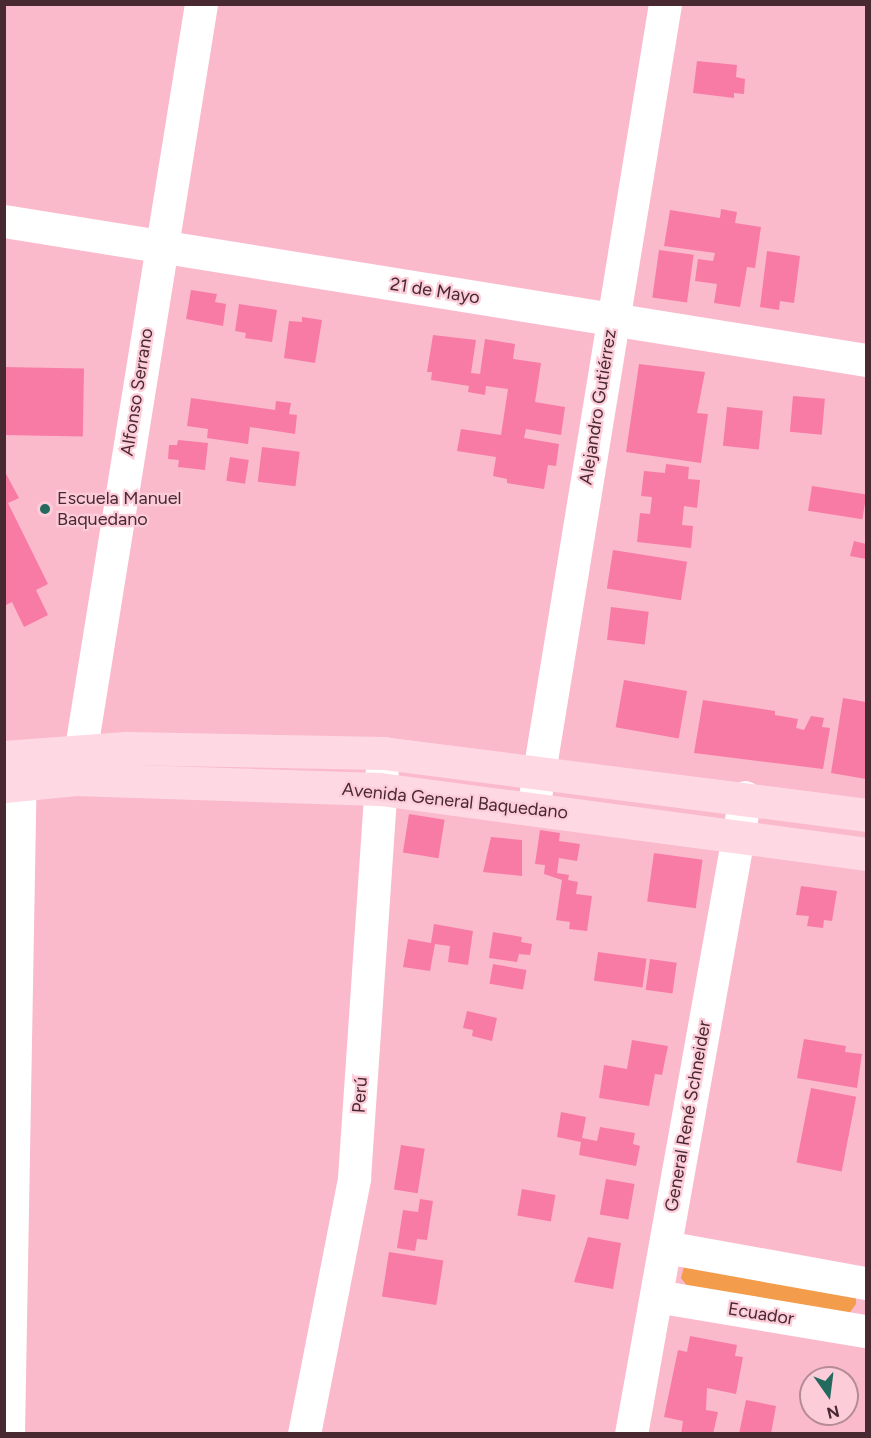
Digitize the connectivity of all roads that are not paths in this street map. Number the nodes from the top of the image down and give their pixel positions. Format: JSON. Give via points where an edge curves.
{"nodes":[{"id":1,"x":201,"y":4,"type":"edge"},
{"id":2,"x":664,"y":4,"type":"edge"},
{"id":3,"x":4,"y":221,"type":"edge"},
{"id":4,"x":161,"y":247,"type":"junction"},
{"id":5,"x":613,"y":319,"type":"junction"},
{"id":6,"x":867,"y":360,"type":"edge"},
{"id":7,"x":383,"y":753,"type":"junction"},
{"id":8,"x":77,"y":765,"type":"junction"},
{"id":9,"x":12,"y":770,"type":"edge"},
{"id":10,"x":539,"y":770,"type":"junction"},
{"id":11,"x":380,"y":789,"type":"junction"},
{"id":12,"x":745,"y":797,"type":"junction"},
{"id":13,"x":532,"y":809,"type":"junction"},
{"id":14,"x":867,"y":815,"type":"edge"},
{"id":15,"x":738,"y":835,"type":"junction"},
{"id":16,"x":867,"y":854,"type":"edge"},
{"id":17,"x":665,"y":1247,"type":"junction"},
{"id":18,"x":867,"y":1283,"type":"edge"},
{"id":19,"x":656,"y":1296,"type":"junction"},
{"id":20,"x":867,"y":1331,"type":"edge"},
{"id":21,"x":8,"y":1434,"type":"edge"},
{"id":22,"x":304,"y":1434,"type":"edge"},
{"id":23,"x":631,"y":1434,"type":"edge"}],
"edges":[{"from":1,"to":4,"type":"street","name":"Alfonso Serrano"},
{"from":2,"to":5,"type":"street","name":"Alejandro Gutiérrez"},
{"from":3,"to":4,"type":"street","name":"21 de Mayo"},
{"from":4,"to":5,"type":"street","name":"21 de Mayo"},
{"from":4,"to":8,"type":"street","name":"Alfonso Serrano"},
{"from":5,"to":6,"type":"street","name":"21 de Mayo"},
{"from":5,"to":10,"type":"street","name":"Alejandro Gutiérrez"},
{"from":7,"to":8,"type":"main road","name":"Avenida General Baquedano","via":[[126,748]]},
{"from":7,"to":10,"type":"main road","name":"Avenida General Baquedano"},
{"from":7,"to":11,"type":"street","name":"Perú"},
{"from":8,"to":9,"type":"main road","name":"Avenida General Baquedano"},
{"from":8,"to":11,"type":"main road","name":"Avenida General Baquedano"},
{"from":9,"to":21,"type":"street"},
{"from":10,"to":12,"type":"main road","name":"Avenida General Baquedano"},
{"from":10,"to":13,"type":"street","name":"Alejandro Gutiérrez"},
{"from":11,"to":13,"type":"main road","name":"Avenida General Baquedano"},
{"from":11,"to":22,"type":"street","name":"Perú","via":[[354,1178]]},
{"from":12,"to":14,"type":"main road","name":"Avenida General Baquedano"},
{"from":12,"to":15,"type":"street","name":"General René Schneider"},
{"from":13,"to":15,"type":"main road","name":"Avenida General Baquedano"},
{"from":15,"to":16,"type":"main road","name":"Avenida General Baquedano"},
{"from":15,"to":17,"type":"street","name":"General René Schneider"},
{"from":17,"to":18,"type":"street"},
{"from":17,"to":19,"type":"street","name":"General René Schneider"},
{"from":19,"to":20,"type":"street","name":"Ecuador"},
{"from":19,"to":23,"type":"street","name":"General René Schneider"}]}
